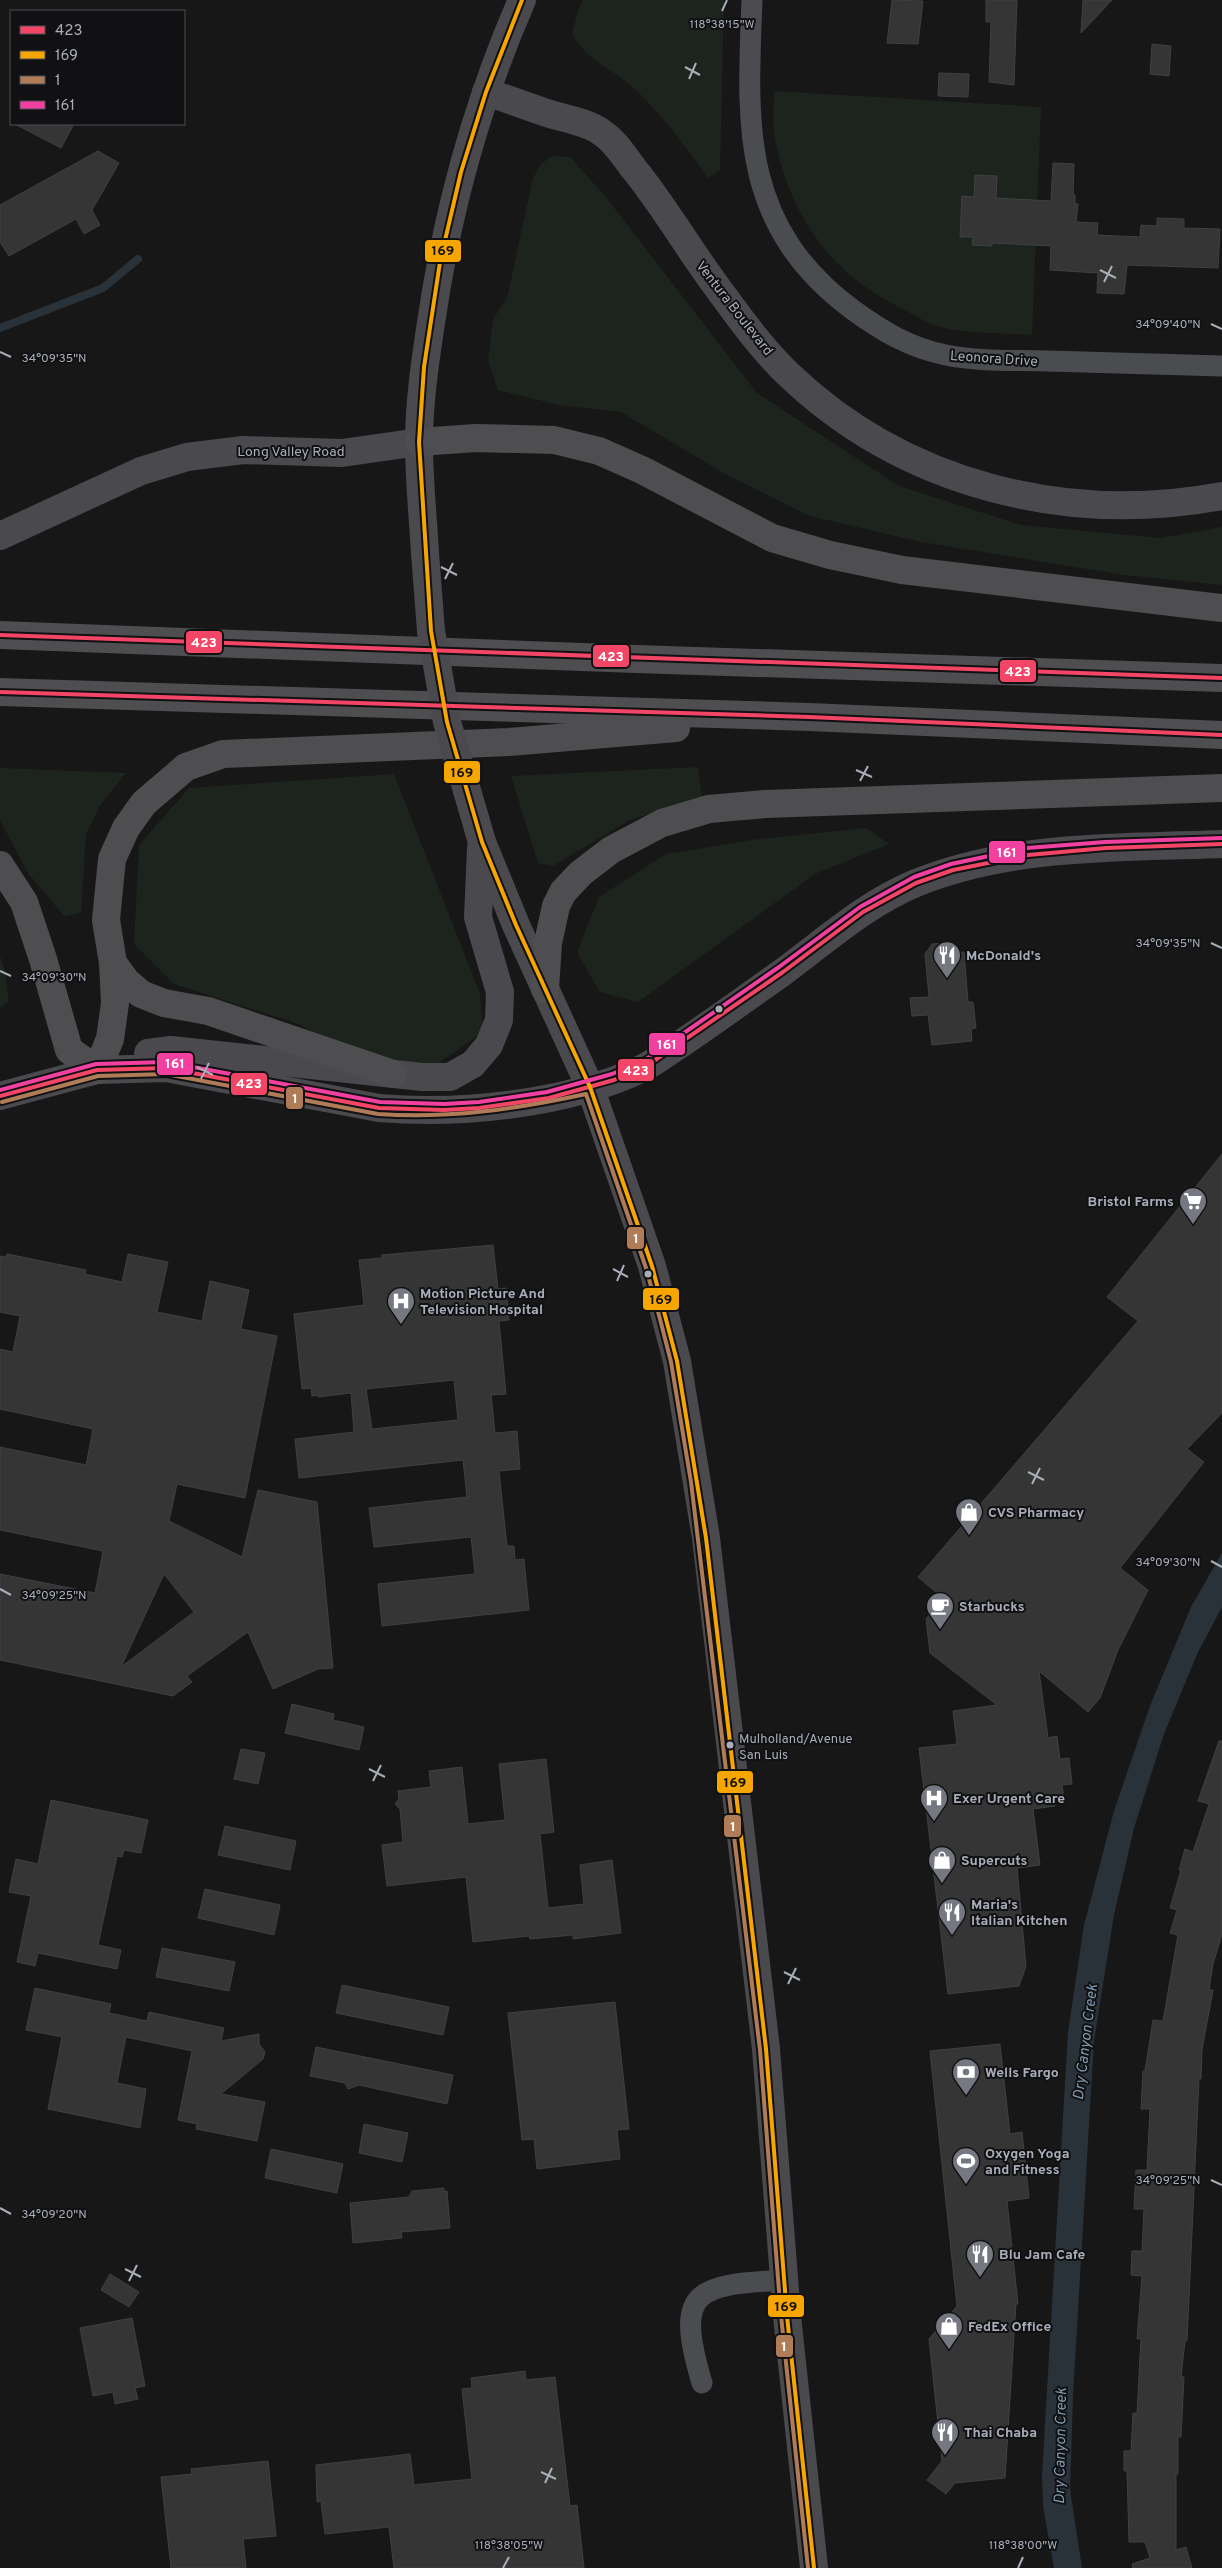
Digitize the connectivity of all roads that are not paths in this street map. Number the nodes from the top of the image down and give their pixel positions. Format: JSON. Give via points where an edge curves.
{"nodes":[{"id":1,"x":522,"y":0,"type":"edge"},
{"id":2,"x":752,"y":0,"type":"edge"},
{"id":3,"x":486,"y":92,"type":"junction"},
{"id":4,"x":1222,"y":366,"type":"edge"},
{"id":5,"x":419,"y":442,"type":"junction"},
{"id":6,"x":1222,"y":496,"type":"edge"},
{"id":7,"x":0,"y":536,"type":"edge"},
{"id":8,"x":1222,"y":608,"type":"edge"},
{"id":9,"x":0,"y":635,"type":"edge"},
{"id":10,"x":1222,"y":678,"type":"edge"},
{"id":11,"x":0,"y":692,"type":"edge"},
{"id":12,"x":809,"y":717,"type":"junction"},
{"id":13,"x":1222,"y":735,"type":"edge"},
{"id":14,"x":1222,"y":788,"type":"edge"},
{"id":15,"x":482,"y":842,"type":"junction"},
{"id":16,"x":1222,"y":844,"type":"edge"},
{"id":17,"x":0,"y":865,"type":"edge"},
{"id":18,"x":113,"y":963,"type":"junction"},
{"id":19,"x":546,"y":989,"type":"junction"},
{"id":20,"x":97,"y":1070,"type":"junction"},
{"id":21,"x":393,"y":1074,"type":"junction"},
{"id":22,"x":590,"y":1087,"type":"junction"},
{"id":23,"x":0,"y":1096,"type":"edge"},
{"id":24,"x":784,"y":2280,"type":"junction"},
{"id":25,"x":702,"y":2383,"type":"dead end"},
{"id":26,"x":814,"y":2568,"type":"edge"}],
"edges":[{"from":1,"to":3,"type":"main road"},
{"from":2,"to":4,"type":"street","name":"Leonora Drive","via":[[749,115],[755,163],[771,211],[792,252],[830,293],[884,333],[906,344],[946,355],[988,360]]},
{"from":3,"to":5,"type":"main road","via":[[461,172],[440,262],[424,367]]},
{"from":3,"to":6,"type":"main road","name":"Ventura Boulevard","via":[[578,122],[600,131],[614,143],[661,202],[692,252],[753,335],[788,374],[837,413],[879,440],[929,466],[986,488],[1052,502],[1118,506],[1182,504]]},
{"from":5,"to":7,"type":"main road","name":"Long Valley Road","via":[[342,453],[243,450],[187,457],[141,471]]},
{"from":5,"to":8,"type":"highway","via":[[476,438],[554,440],[599,451],[772,538],[830,555],[902,570]]},
{"from":5,"to":15,"type":"main road","bridge":true,"via":[[432,631],[447,722]]},
{"from":9,"to":10,"type":"highway"},
{"from":11,"to":12,"type":"highway"},
{"from":12,"to":13,"type":"highway"},
{"from":12,"to":18,"type":"highway","via":[[509,742],[223,754],[186,767],[144,803],[126,828],[112,859],[106,920]]},
{"from":14,"to":19,"type":"highway","via":[[766,804],[709,809],[662,823],[611,850],[563,892],[552,919]]},
{"from":15,"to":19,"type":"main road"},
{"from":15,"to":21,"type":"main road","via":[[478,917],[500,992],[499,1020],[489,1045],[473,1064],[450,1076]]},
{"from":16,"to":22,"type":"main road","via":[[1048,852],[1002,858],[913,884],[864,912],[717,1020],[644,1068]]},
{"from":17,"to":20,"type":"highway","via":[[24,902],[69,1050]]},
{"from":18,"to":20,"type":"highway","via":[[114,1020]]},
{"from":18,"to":21,"type":"highway","via":[[141,994],[164,1003],[208,1011]]},
{"from":19,"to":22,"type":"main road"},
{"from":20,"to":21,"type":"main road","via":[[140,1054],[171,1050]]},
{"from":20,"to":22,"type":"main road","via":[[166,1068],[380,1108],[408,1110],[515,1104]]},
{"from":20,"to":23,"type":"main road"},
{"from":22,"to":24,"type":"main road","via":[[652,1266],[678,1361],[706,1538],[766,2049]]},
{"from":24,"to":25,"type":"street","via":[[715,2288],[696,2300],[690,2329]]},
{"from":24,"to":26,"type":"main road"}]}
